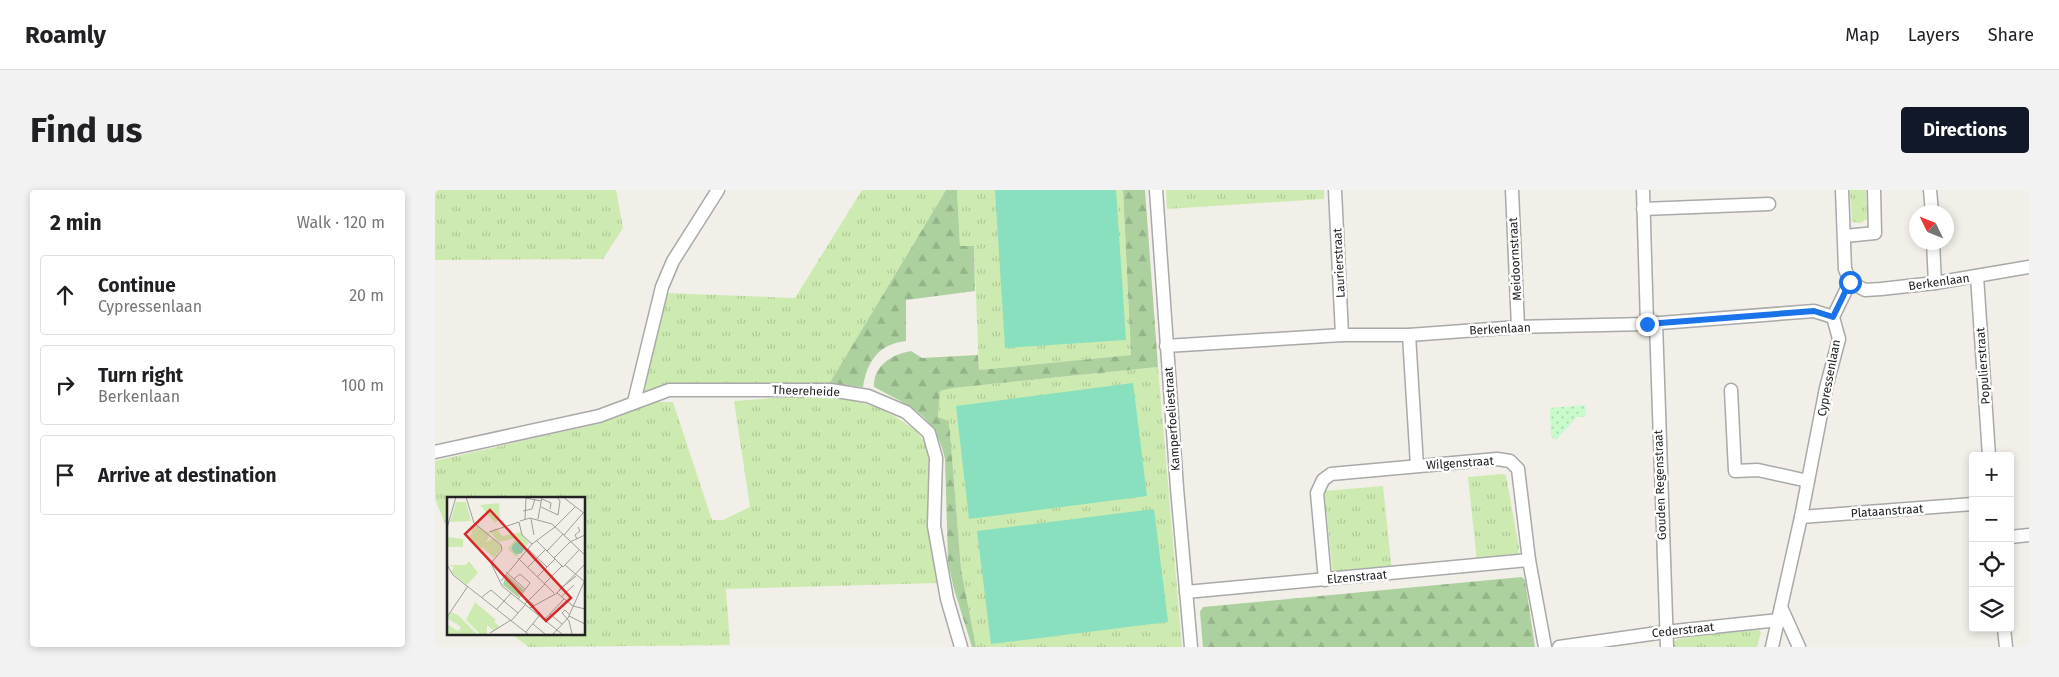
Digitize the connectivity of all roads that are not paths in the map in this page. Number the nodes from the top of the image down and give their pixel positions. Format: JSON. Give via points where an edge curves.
{"nodes":[{"id":1,"x":718,"y":190,"type":"edge"},
{"id":2,"x":1156,"y":190,"type":"edge"},
{"id":3,"x":1335,"y":190,"type":"edge"},
{"id":4,"x":1512,"y":190,"type":"edge"},
{"id":5,"x":1643,"y":190,"type":"edge"},
{"id":6,"x":1842,"y":190,"type":"edge"},
{"id":7,"x":1874,"y":190,"type":"edge"},
{"id":8,"x":1930,"y":190,"type":"edge"},
{"id":9,"x":1769,"y":204,"type":"dead end"},
{"id":10,"x":1931,"y":205,"type":"edge"},
{"id":11,"x":1643,"y":209,"type":"junction"},
{"id":12,"x":1845,"y":236,"type":"junction"},
{"id":13,"x":1933,"y":250,"type":"edge"},
{"id":14,"x":2029,"y":267,"type":"edge"},
{"id":15,"x":1977,"y":276,"type":"junction"},
{"id":16,"x":1850,"y":282,"type":"junction"},
{"id":17,"x":1935,"y":283,"type":"junction"},
{"id":18,"x":1833,"y":317,"type":"junction"},
{"id":19,"x":1651,"y":324,"type":"junction"},
{"id":20,"x":1518,"y":327,"type":"junction"},
{"id":21,"x":1409,"y":334,"type":"junction"},
{"id":22,"x":1342,"y":335,"type":"junction"},
{"id":23,"x":1166,"y":346,"type":"junction"},
{"id":24,"x":1731,"y":390,"type":"dead end"},
{"id":25,"x":634,"y":402,"type":"junction"},
{"id":26,"x":435,"y":452,"type":"edge"},
{"id":27,"x":1989,"y":452,"type":"edge"},
{"id":28,"x":1417,"y":466,"type":"junction"},
{"id":29,"x":1808,"y":481,"type":"junction"},
{"id":30,"x":1969,"y":504,"type":"edge"},
{"id":31,"x":1801,"y":517,"type":"junction"},
{"id":32,"x":2029,"y":535,"type":"edge"},
{"id":33,"x":2014,"y":537,"type":"edge"},
{"id":34,"x":1529,"y":560,"type":"junction"},
{"id":35,"x":1325,"y":580,"type":"junction"},
{"id":36,"x":1186,"y":592,"type":"junction"},
{"id":37,"x":1780,"y":614,"type":"junction"},
{"id":38,"x":1665,"y":632,"type":"junction"},
{"id":39,"x":2004,"y":632,"type":"edge"},
{"id":40,"x":961,"y":647,"type":"edge"},
{"id":41,"x":1191,"y":647,"type":"edge"},
{"id":42,"x":1545,"y":647,"type":"edge"},
{"id":43,"x":1559,"y":647,"type":"edge"},
{"id":44,"x":1667,"y":647,"type":"edge"},
{"id":45,"x":1771,"y":647,"type":"edge"},
{"id":46,"x":1799,"y":647,"type":"edge"},
{"id":47,"x":2006,"y":647,"type":"edge"}],
"edges":[{"from":1,"to":25,"type":"street","via":[[673,262],[662,287]]},
{"from":2,"to":23,"type":"street","name":"Kamperfoeliestraat"},
{"from":3,"to":22,"type":"street","name":"Laurierstraat"},
{"from":4,"to":20,"type":"street","name":"Meidoornstraat"},
{"from":5,"to":11,"type":"street","name":"Gouden Regenstraat"},
{"from":6,"to":12,"type":"street"},
{"from":7,"to":12,"type":"street","via":[[1875,233]]},
{"from":8,"to":10,"type":"street"},
{"from":9,"to":11,"type":"street"},
{"from":11,"to":19,"type":"street","name":"Gouden Regenstraat"},
{"from":12,"to":16,"type":"street","via":[[1845,269]]},
{"from":13,"to":17,"type":"street"},
{"from":14,"to":15,"type":"street","name":"Berkenlaan"},
{"from":15,"to":17,"type":"street","name":"Berkenlaan"},
{"from":15,"to":27,"type":"street","name":"Populierstraat"},
{"from":16,"to":17,"type":"street","name":"Berkenlaan","via":[[1865,290]]},
{"from":16,"to":18,"type":"street"},
{"from":18,"to":19,"type":"street","name":"Berkenlaan","via":[[1814,311]]},
{"from":18,"to":29,"type":"street","name":"Cypressenlaan","via":[[1839,339]]},
{"from":19,"to":20,"type":"street","name":"Berkenlaan"},
{"from":19,"to":38,"type":"street","name":"Gouden Regenstraat"},
{"from":20,"to":21,"type":"street","name":"Berkenlaan"},
{"from":21,"to":22,"type":"street","name":"Berkenlaan"},
{"from":21,"to":28,"type":"street"},
{"from":22,"to":23,"type":"street","name":"Berkenlaan"},
{"from":23,"to":36,"type":"street","name":"Kamperfoeliestraat"},
{"from":24,"to":29,"type":"street","via":[[1735,471],[1758,470]]},
{"from":25,"to":26,"type":"street","name":"Theereheide","via":[[599,416]]},
{"from":25,"to":40,"type":"street","name":"Theereheide","via":[[669,390],[831,390],[868,396],[906,412],[929,433],[936,458],[934,526],[947,599]]},
{"from":28,"to":34,"type":"street","name":"Wilgenstraat","via":[[1511,461],[1518,469]]},
{"from":28,"to":35,"type":"street","name":"Wilgenstraat","via":[[1331,474],[1323,480],[1317,493]]},
{"from":29,"to":31,"type":"street","name":"Cypressenlaan"},
{"from":30,"to":31,"type":"street","name":"Plataanstraat"},
{"from":31,"to":37,"type":"street","name":"Cypressenlaan"},
{"from":32,"to":33,"type":"street"},
{"from":34,"to":35,"type":"street","name":"Elzenstraat"},
{"from":34,"to":42,"type":"street","name":"Wilgenstraat"},
{"from":35,"to":36,"type":"street","name":"Elzenstraat"},
{"from":36,"to":41,"type":"street","name":"Kamperfoeliestraat"},
{"from":37,"to":38,"type":"street","name":"Cederstraat"},
{"from":37,"to":45,"type":"street","name":"Cypressenlaan"},
{"from":37,"to":46,"type":"street"},
{"from":38,"to":43,"type":"street","name":"Cederstraat"},
{"from":38,"to":44,"type":"street","name":"Gouden Regenstraat"},
{"from":39,"to":47,"type":"street"}]}
